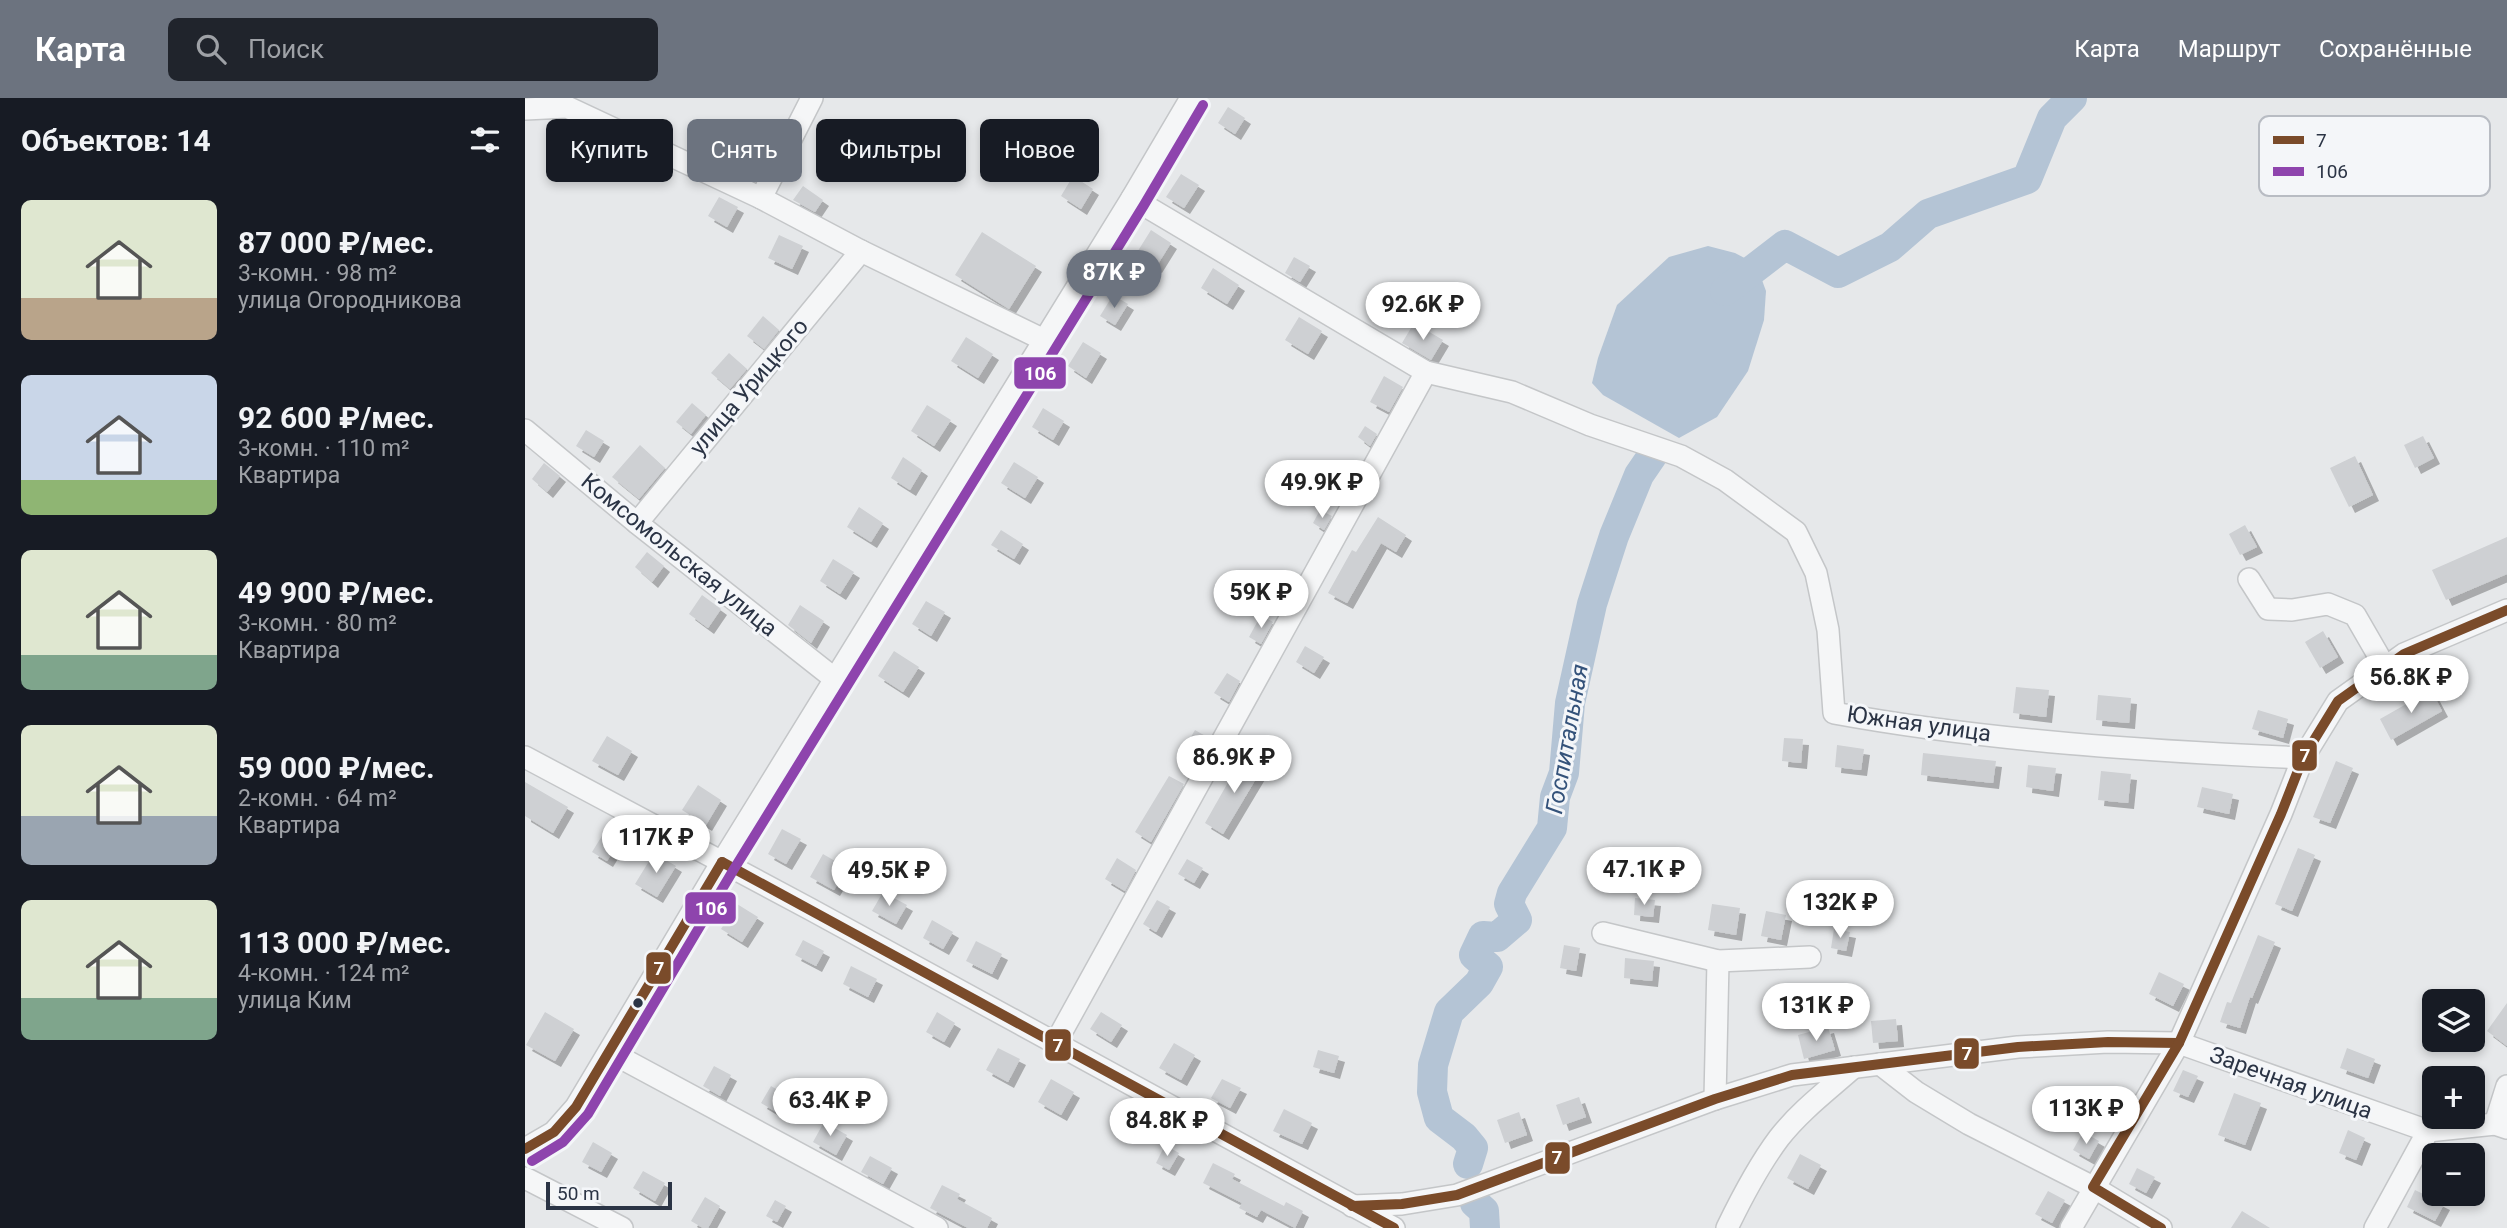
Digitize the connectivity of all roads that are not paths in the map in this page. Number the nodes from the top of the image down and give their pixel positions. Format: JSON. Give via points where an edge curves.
{"nodes":[{"id":1,"x":812,"y":98,"type":"edge"},
{"id":2,"x":1191,"y":98,"type":"edge"},
{"id":3,"x":567,"y":102,"type":"edge"},
{"id":4,"x":525,"y":109,"type":"edge"},
{"id":5,"x":761,"y":198,"type":"junction"},
{"id":6,"x":1132,"y":198,"type":"junction"},
{"id":7,"x":861,"y":251,"type":"junction"},
{"id":8,"x":1044,"y":340,"type":"junction"},
{"id":9,"x":1426,"y":372,"type":"junction"},
{"id":10,"x":525,"y":430,"type":"edge"},
{"id":11,"x":637,"y":523,"type":"junction"},
{"id":12,"x":2249,"y":579,"type":"dead end"},
{"id":13,"x":2507,"y":610,"type":"edge"},
{"id":14,"x":2385,"y":667,"type":"junction"},
{"id":15,"x":835,"y":678,"type":"junction"},
{"id":16,"x":525,"y":757,"type":"edge"},
{"id":17,"x":2303,"y":758,"type":"junction"},
{"id":18,"x":722,"y":862,"type":"junction"},
{"id":19,"x":1602,"y":933,"type":"dead end"},
{"id":20,"x":1810,"y":957,"type":"dead end"},
{"id":21,"x":1718,"y":961,"type":"junction"},
{"id":22,"x":1056,"y":1042,"type":"junction"},
{"id":23,"x":2179,"y":1043,"type":"junction"},
{"id":24,"x":610,"y":1052,"type":"junction"},
{"id":25,"x":1880,"y":1064,"type":"junction"},
{"id":26,"x":1855,"y":1067,"type":"junction"},
{"id":27,"x":2507,"y":1086,"type":"edge"},
{"id":28,"x":1715,"y":1099,"type":"junction"},
{"id":29,"x":2501,"y":1126,"type":"edge"},
{"id":30,"x":2427,"y":1131,"type":"junction"},
{"id":31,"x":525,"y":1149,"type":"edge"},
{"id":32,"x":525,"y":1178,"type":"edge"},
{"id":33,"x":2093,"y":1187,"type":"junction"},
{"id":34,"x":1352,"y":1206,"type":"junction"},
{"id":35,"x":622,"y":1228,"type":"edge"},
{"id":36,"x":937,"y":1228,"type":"edge"},
{"id":37,"x":1394,"y":1228,"type":"edge"},
{"id":38,"x":1727,"y":1228,"type":"edge"},
{"id":39,"x":2071,"y":1228,"type":"edge"},
{"id":40,"x":2161,"y":1228,"type":"edge"},
{"id":41,"x":2375,"y":1228,"type":"edge"}],
"edges":[{"from":1,"to":5,"type":"street"},
{"from":2,"to":6,"type":"street"},
{"from":3,"to":4,"type":"street"},
{"from":3,"to":5,"type":"street"},
{"from":5,"to":7,"type":"street"},
{"from":6,"to":8,"type":"street"},
{"from":6,"to":9,"type":"street"},
{"from":7,"to":8,"type":"street"},
{"from":7,"to":11,"type":"street","name":"улица Урицкого"},
{"from":8,"to":15,"type":"street"},
{"from":9,"to":17,"type":"street","name":"Южная улица","via":[[1511,392],[1681,456],[1725,480],[1796,532],[1816,573],[1826,618],[1834,713],[1912,727]]},
{"from":9,"to":22,"type":"street"},
{"from":10,"to":11,"type":"street","name":"Комсомольская улица"},
{"from":11,"to":15,"type":"street","name":"Комсомольская улица"},
{"from":12,"to":14,"type":"street","via":[[2268,610],[2328,604],[2355,615]]},
{"from":13,"to":14,"type":"street","via":[[2404,654]]},
{"from":14,"to":17,"type":"street","via":[[2337,701]]},
{"from":15,"to":18,"type":"street"},
{"from":16,"to":18,"type":"street"},
{"from":17,"to":23,"type":"street"},
{"from":18,"to":22,"type":"street"},
{"from":18,"to":24,"type":"street"},
{"from":19,"to":21,"type":"street"},
{"from":20,"to":21,"type":"street"},
{"from":21,"to":28,"type":"street"},
{"from":22,"to":34,"type":"street"},
{"from":23,"to":25,"type":"street","name":"Заречная улица","via":[[2018,1047]]},
{"from":23,"to":30,"type":"street","name":"Заречная улица"},
{"from":23,"to":33,"type":"street"},
{"from":24,"to":31,"type":"street","via":[[576,1107],[554,1132]]},
{"from":24,"to":36,"type":"street"},
{"from":25,"to":26,"type":"street","name":"Заречная улица"},
{"from":25,"to":33,"type":"street","via":[[1969,1124]]},
{"from":26,"to":28,"type":"street","name":"Заречная улица","via":[[1793,1075]]},
{"from":26,"to":38,"type":"street","via":[[1779,1138]]},
{"from":27,"to":29,"type":"street"},
{"from":28,"to":34,"type":"street","name":"Заречная улица","via":[[1457,1195]]},
{"from":29,"to":30,"type":"street","name":"Заречная улица"},
{"from":30,"to":41,"type":"street"},
{"from":32,"to":35,"type":"street"},
{"from":33,"to":39,"type":"street"},
{"from":33,"to":40,"type":"street"},
{"from":34,"to":37,"type":"street"}]}
